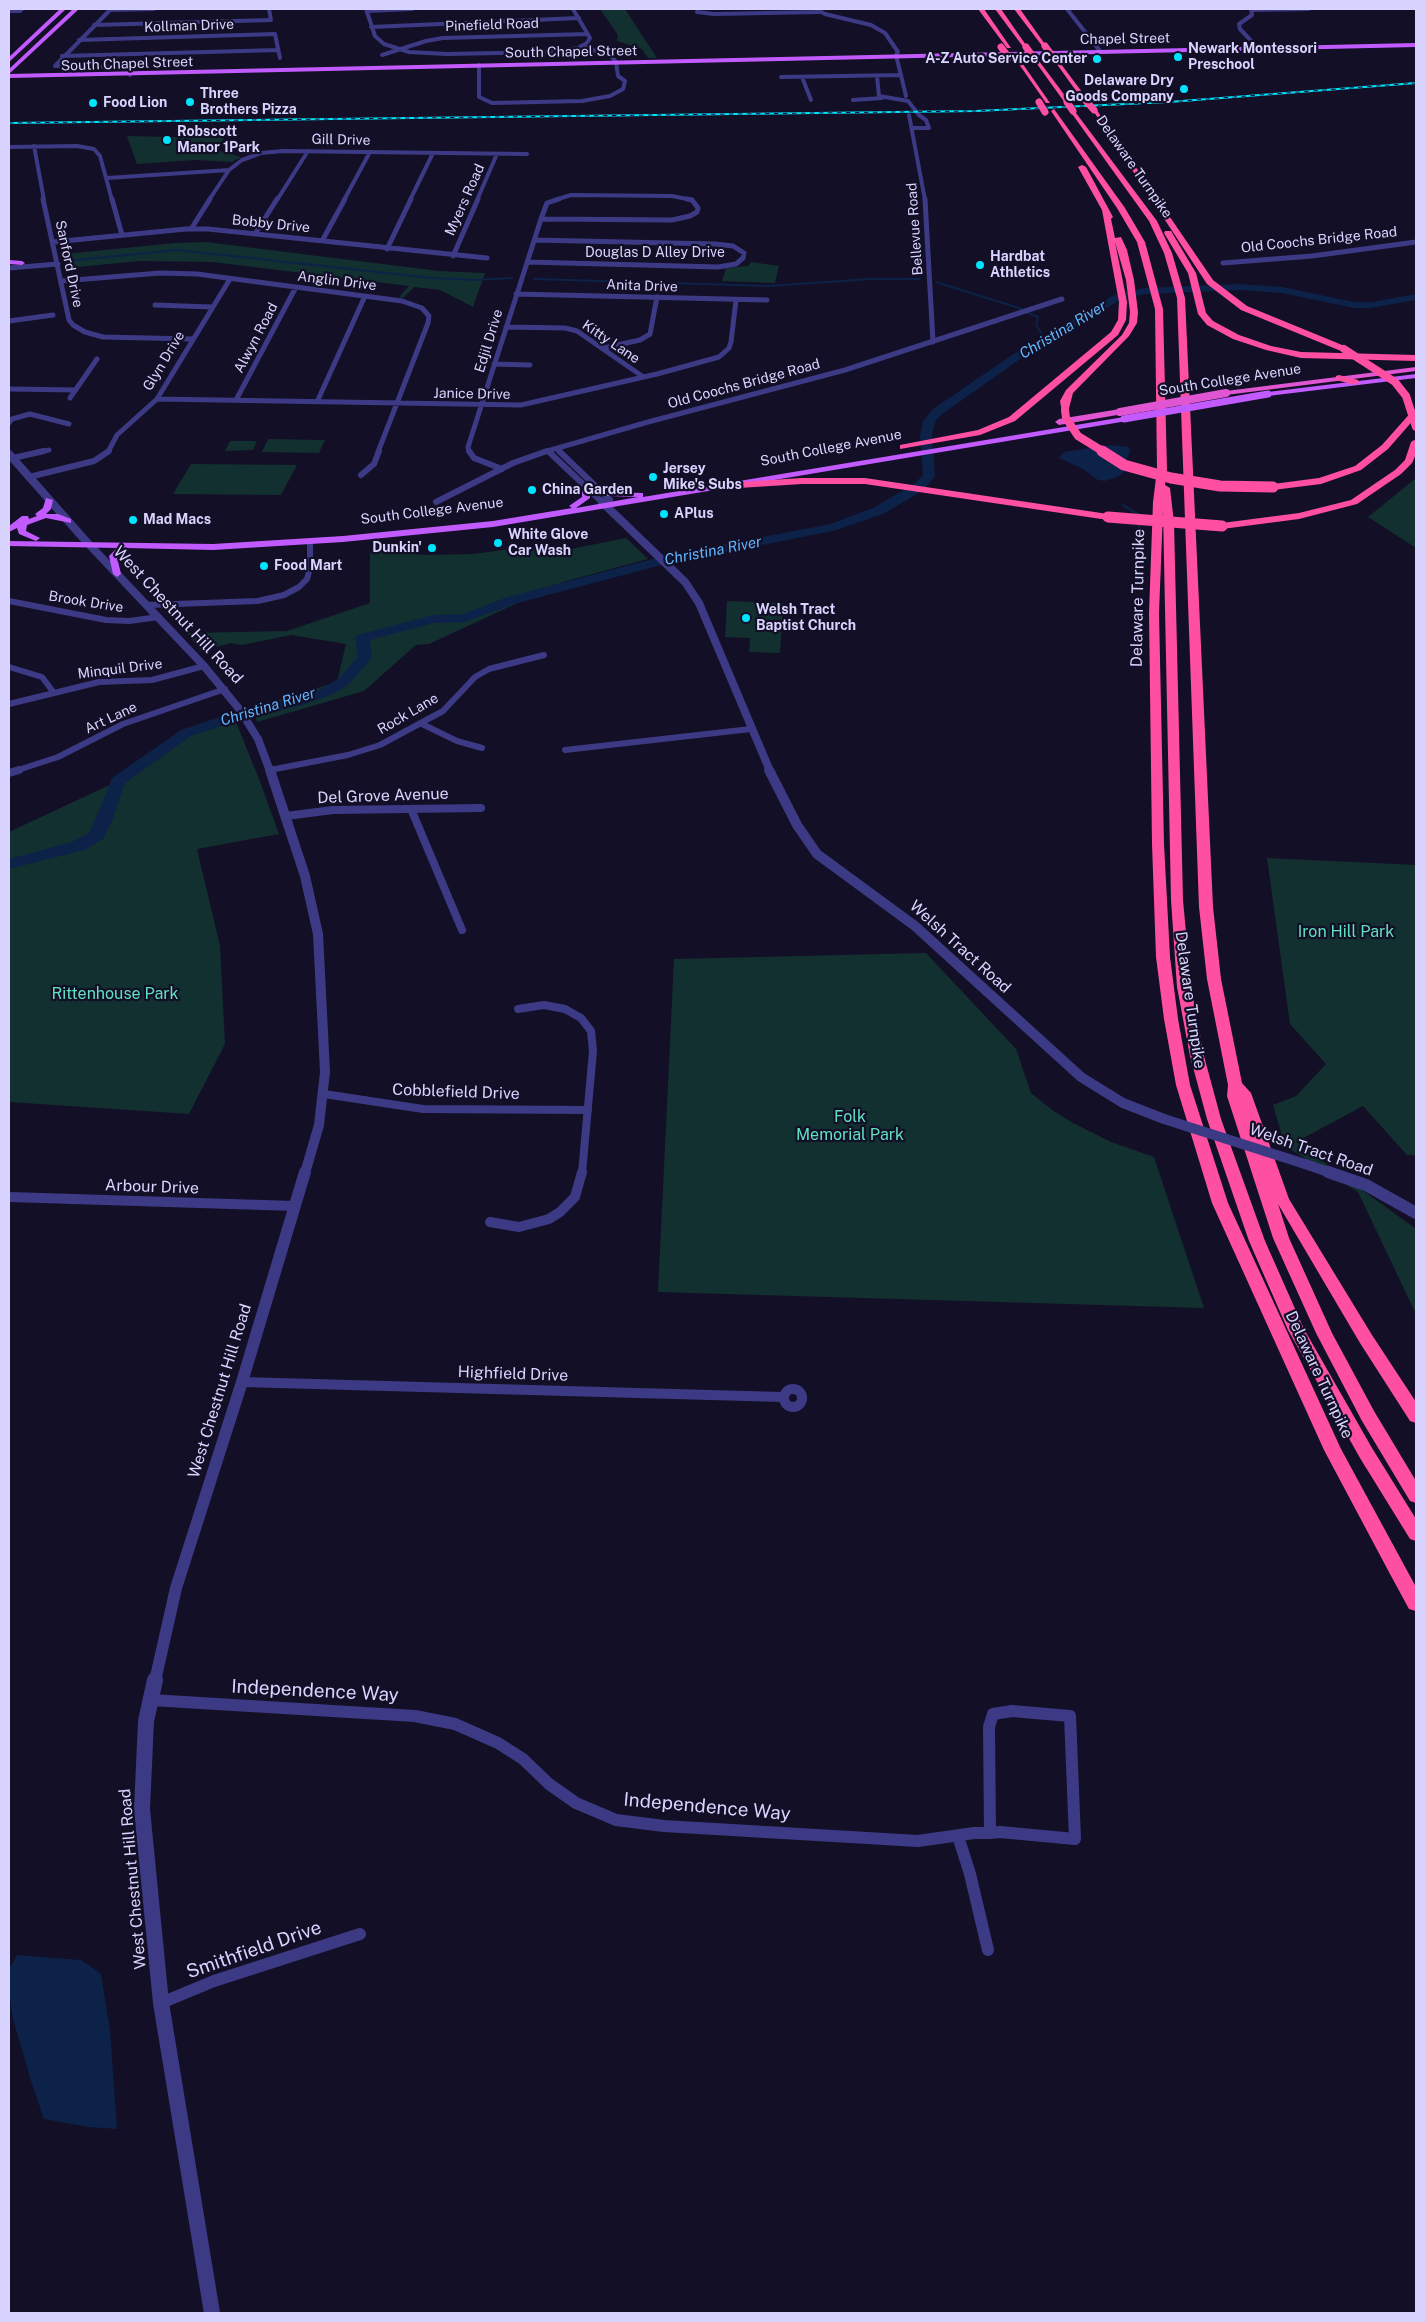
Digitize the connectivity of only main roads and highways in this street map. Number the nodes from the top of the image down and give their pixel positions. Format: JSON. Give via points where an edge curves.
{"nodes":[{"id":1,"x":64,"y":9,"type":"edge"},
{"id":2,"x":76,"y":9,"type":"edge"},
{"id":3,"x":975,"y":9,"type":"edge"},
{"id":4,"x":981,"y":9,"type":"edge"},
{"id":5,"x":998,"y":9,"type":"edge"},
{"id":6,"x":1016,"y":9,"type":"edge"},
{"id":7,"x":1416,"y":44,"type":"edge"},
{"id":8,"x":896,"y":55,"type":"joint"},
{"id":9,"x":1012,"y":58,"type":"junction"},
{"id":10,"x":9,"y":60,"type":"edge"},
{"id":11,"x":10,"y":70,"type":"edge"},
{"id":12,"x":26,"y":77,"type":"junction"},
{"id":13,"x":9,"y":79,"type":"edge"},
{"id":14,"x":1135,"y":195,"type":"junction"},
{"id":15,"x":1105,"y":208,"type":"junction"},
{"id":16,"x":22,"y":263,"type":"road end"},
{"id":17,"x":9,"y":264,"type":"edge"},
{"id":18,"x":1416,"y":358,"type":"edge"},
{"id":19,"x":1416,"y":369,"type":"edge"},
{"id":20,"x":1416,"y":376,"type":"edge"},
{"id":21,"x":1339,"y":378,"type":"junction"},
{"id":22,"x":1355,"y":382,"type":"junction"},
{"id":23,"x":1416,"y":412,"type":"edge"},
{"id":24,"x":1122,"y":416,"type":"junction"},
{"id":25,"x":1059,"y":422,"type":"joint"},
{"id":26,"x":1416,"y":427,"type":"edge"},
{"id":27,"x":941,"y":443,"type":"junction"},
{"id":28,"x":1416,"y":446,"type":"edge"},
{"id":29,"x":904,"y":451,"type":"junction"},
{"id":30,"x":1162,"y":470,"type":"junction"},
{"id":31,"x":739,"y":485,"type":"junction"},
{"id":32,"x":586,"y":487,"type":"road end"},
{"id":33,"x":596,"y":487,"type":"road end"},
{"id":34,"x":642,"y":495,"type":"junction"},
{"id":35,"x":49,"y":500,"type":"road end"},
{"id":36,"x":608,"y":504,"type":"junction"},
{"id":37,"x":573,"y":506,"type":"junction"},
{"id":38,"x":59,"y":512,"type":"road end"},
{"id":39,"x":39,"y":514,"type":"junction"},
{"id":40,"x":68,"y":521,"type":"road end"},
{"id":41,"x":9,"y":530,"type":"edge"},
{"id":42,"x":9,"y":537,"type":"edge"},
{"id":43,"x":36,"y":538,"type":"junction"},
{"id":44,"x":9,"y":544,"type":"edge"},
{"id":45,"x":124,"y":546,"type":"junction"},
{"id":46,"x":117,"y":574,"type":"road end"},
{"id":47,"x":1235,"y":1085,"type":"junction"},
{"id":48,"x":1416,"y":1416,"type":"edge"},
{"id":49,"x":1416,"y":1496,"type":"edge"},
{"id":50,"x":1416,"y":1534,"type":"edge"},
{"id":51,"x":1416,"y":1603,"type":"edge"}],
"edges":[{"from":1,"to":10,"type":"main road"},
{"from":2,"to":11,"type":"main road"},
{"from":3,"to":9,"type":"highway","bridge":true,"via":[[1001,48]]},
{"from":4,"to":9,"type":"highway","name":"Delaware Turnpike","via":[[1008,47]]},
{"from":5,"to":14,"type":"highway","name":"Delaware Turnpike","bridge":true},
{"from":6,"to":26,"type":"highway","bridge":true,"via":[[1094,110],[1210,282],[1244,308],[1344,349],[1395,382],[1406,396]]},
{"from":7,"to":8,"type":"main road","name":"Chapel Street"},
{"from":8,"to":12,"type":"main road","name":"South Chapel Street"},
{"from":9,"to":15,"type":"highway","bridge":true},
{"from":9,"to":30,"type":"highway","name":"Delaware Turnpike","via":[[1048,102],[1141,242],[1158,299]]},
{"from":11,"to":12,"type":"main road"},
{"from":12,"to":13,"type":"main road"},
{"from":14,"to":18,"type":"highway","via":[[1147,202],[1188,264],[1202,314],[1210,323],[1236,337],[1301,355]]},
{"from":14,"to":47,"type":"highway","name":"Delaware Turnpike","via":[[1162,238],[1182,298],[1206,907],[1214,979]]},
{"from":15,"to":23,"type":"highway","bridge":true,"via":[[1123,250],[1130,280],[1133,323],[1125,336],[1064,401],[1066,418],[1078,436],[1124,465],[1171,478],[1220,486],[1272,487],[1321,481],[1358,468],[1385,447]]},
{"from":15,"to":27,"type":"highway","via":[[1123,302],[1122,320],[1115,333],[1012,419]]},
{"from":16,"to":17,"type":"main road"},
{"from":19,"to":21,"type":"highway","name":"South College Avenue"},
{"from":20,"to":22,"type":"main road","name":"South College Avenue"},
{"from":21,"to":22,"type":"highway"},
{"from":21,"to":24,"type":"highway","name":"South College Avenue","bridge":true,"via":[[1226,393]]},
{"from":22,"to":24,"type":"main road","name":"South College Avenue","bridge":true},
{"from":24,"to":25,"type":"highway","name":"South College Avenue"},
{"from":24,"to":27,"type":"main road","name":"South College Avenue"},
{"from":25,"to":27,"type":"main road","name":"South College Avenue"},
{"from":27,"to":29,"type":"highway"},
{"from":28,"to":31,"type":"highway","bridge":true,"via":[[1409,461],[1398,472],[1354,502],[1299,516],[1222,526],[1108,517],[864,481]]},
{"from":29,"to":31,"type":"main road","name":"South College Avenue"},
{"from":29,"to":34,"type":"main road","name":"South College Avenue"},
{"from":30,"to":50,"type":"highway","name":"Delaware Turnpike","via":[[1169,523],[1177,900],[1184,986],[1197,1056],[1214,1119],[1254,1232],[1296,1330]]},
{"from":30,"to":51,"type":"highway","name":"Delaware Turnpike","via":[[1154,613],[1158,844],[1163,957],[1183,1085],[1220,1203],[1236,1239],[1333,1450]]},
{"from":31,"to":36,"type":"main road","name":"South College Avenue"},
{"from":32,"to":37,"type":"main road","via":[[586,498]]},
{"from":33,"to":34,"type":"main road","via":[[611,494]]},
{"from":34,"to":36,"type":"main road","name":"South College Avenue"},
{"from":35,"to":39,"type":"main road","via":[[47,509]]},
{"from":36,"to":37,"type":"main road","name":"South College Avenue"},
{"from":36,"to":45,"type":"main road","name":"South College Avenue","via":[[493,524],[310,542]]},
{"from":37,"to":43,"type":"main road","name":"South College Avenue","via":[[345,534],[221,540]]},
{"from":38,"to":39,"type":"main road"},
{"from":39,"to":41,"type":"main road","via":[[19,520]]},
{"from":40,"to":43,"type":"main road","via":[[46,516],[21,526],[22,532]]},
{"from":42,"to":43,"type":"main road","name":"South College Avenue"},
{"from":44,"to":45,"type":"main road","name":"South College Avenue"},
{"from":45,"to":46,"type":"main road","via":[[113,556]]},
{"from":47,"to":48,"type":"highway","name":"Delaware Turnpike","via":[[1244,1093],[1282,1199]]},
{"from":47,"to":49,"type":"highway","name":"Delaware Turnpike","via":[[1235,1103],[1281,1238],[1324,1334]]}]}
